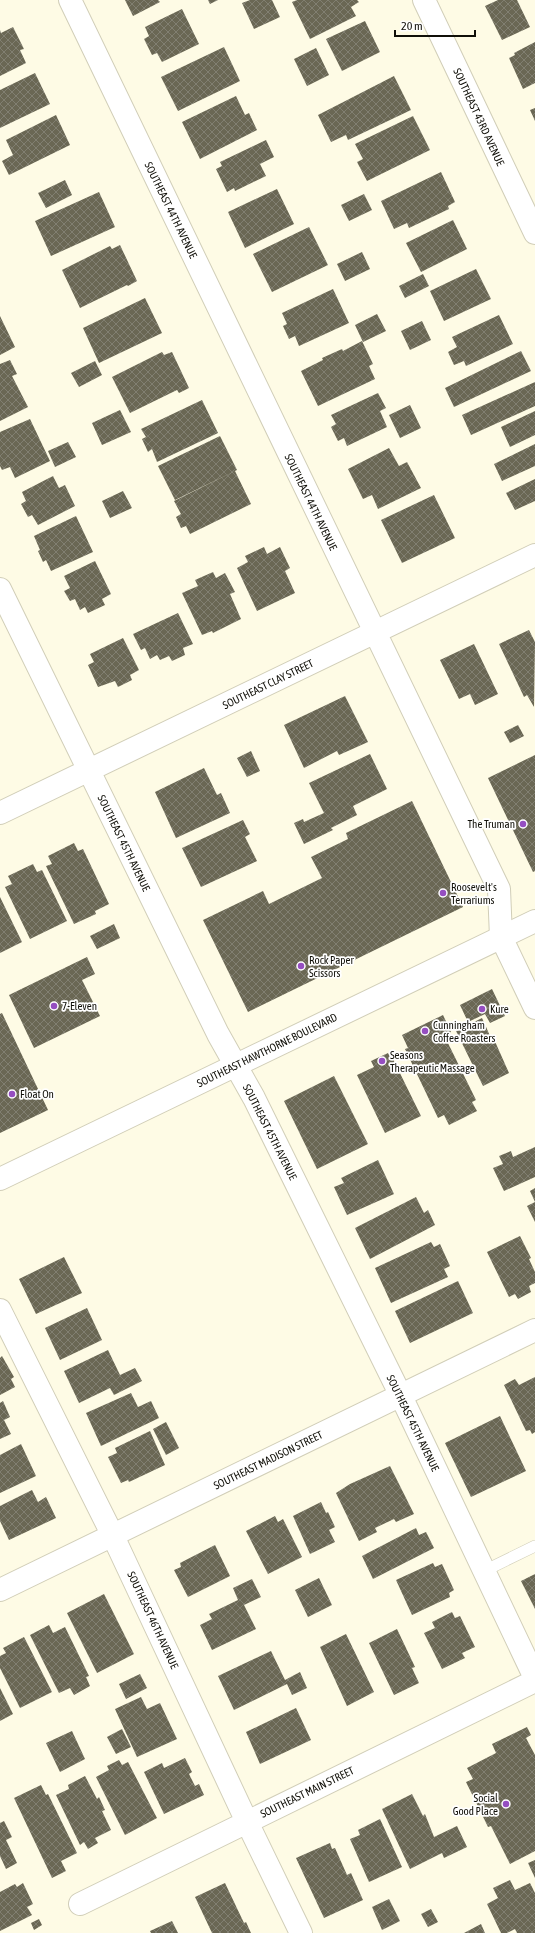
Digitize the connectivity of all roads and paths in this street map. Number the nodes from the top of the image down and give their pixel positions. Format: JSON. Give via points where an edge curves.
{"nodes":[{"id":1,"x":70,"y":0,"type":"edge"},
{"id":2,"x":424,"y":0,"type":"edge"},
{"id":3,"x":535,"y":233,"type":"edge"},
{"id":4,"x":535,"y":555,"type":"edge"},
{"id":5,"x":0,"y":588,"type":"edge"},
{"id":6,"x":374,"y":633,"type":"junction"},
{"id":7,"x":88,"y":770,"type":"junction"},
{"id":8,"x":0,"y":813,"type":"edge"},
{"id":9,"x":535,"y":921,"type":"edge"},
{"id":10,"x":501,"y":937,"type":"junction"},
{"id":11,"x":535,"y":1008,"type":"edge"},
{"id":12,"x":235,"y":1065,"type":"junction"},
{"id":13,"x":0,"y":1179,"type":"edge"},
{"id":14,"x":0,"y":1310,"type":"edge"},
{"id":15,"x":535,"y":1330,"type":"edge"},
{"id":16,"x":401,"y":1396,"type":"junction"},
{"id":17,"x":113,"y":1536,"type":"junction"},
{"id":18,"x":535,"y":1546,"type":"edge"},
{"id":19,"x":484,"y":1571,"type":"junction"},
{"id":20,"x":0,"y":1590,"type":"edge"},
{"id":21,"x":535,"y":1680,"type":"edge"},
{"id":22,"x":246,"y":1822,"type":"junction"},
{"id":23,"x":80,"y":1904,"type":"dead end"},
{"id":24,"x":301,"y":1933,"type":"edge"}],
"edges":[{"from":1,"to":6,"type":"street","name":"SOUTHEAST 44TH AVENUE"},
{"from":2,"to":3,"type":"street","name":"SOUTHEAST 43RD AVENUE"},
{"from":4,"to":6,"type":"street","name":"SOUTHEAST CLAY STREET"},
{"from":5,"to":7,"type":"street","name":"SOUTHEAST 45TH AVENUE"},
{"from":6,"to":7,"type":"street","name":"SOUTHEAST CLAY STREET"},
{"from":6,"to":10,"type":"street","name":"SOUTHEAST 44TH AVENUE","via":[[499,890]]},
{"from":7,"to":8,"type":"street","name":"SOUTHEAST CLAY STREET"},
{"from":7,"to":12,"type":"street","name":"SOUTHEAST 45TH AVENUE"},
{"from":9,"to":10,"type":"street","name":"SOUTHEAST HAWTHORNE BOULEVARD"},
{"from":10,"to":11,"type":"street","name":"SOUTHEAST 44TH AVENUE"},
{"from":10,"to":12,"type":"street","name":"SOUTHEAST HAWTHORNE BOULEVARD"},
{"from":12,"to":13,"type":"street","name":"SOUTHEAST HAWTHORNE BOULEVARD"},
{"from":12,"to":16,"type":"street","name":"SOUTHEAST 45TH AVENUE","via":[[256,1102]]},
{"from":14,"to":17,"type":"street","name":"SOUTHEAST 46TH AVENUE"},
{"from":15,"to":16,"type":"street","name":"SOUTHEAST MADISON STREET"},
{"from":16,"to":17,"type":"street","name":"SOUTHEAST MADISON STREET"},
{"from":16,"to":19,"type":"street","name":"SOUTHEAST 45TH AVENUE"},
{"from":17,"to":20,"type":"street","name":"SOUTHEAST MADISON STREET"},
{"from":17,"to":22,"type":"street","name":"SOUTHEAST 46TH AVENUE"},
{"from":18,"to":19,"type":"lane"},
{"from":19,"to":21,"type":"street","name":"SOUTHEAST 45TH AVENUE"},
{"from":21,"to":22,"type":"street","name":"SOUTHEAST MAIN STREET"},
{"from":22,"to":23,"type":"street","name":"SOUTHEAST MAIN STREET"},
{"from":22,"to":24,"type":"street","name":"SOUTHEAST 46TH AVENUE"}]}
